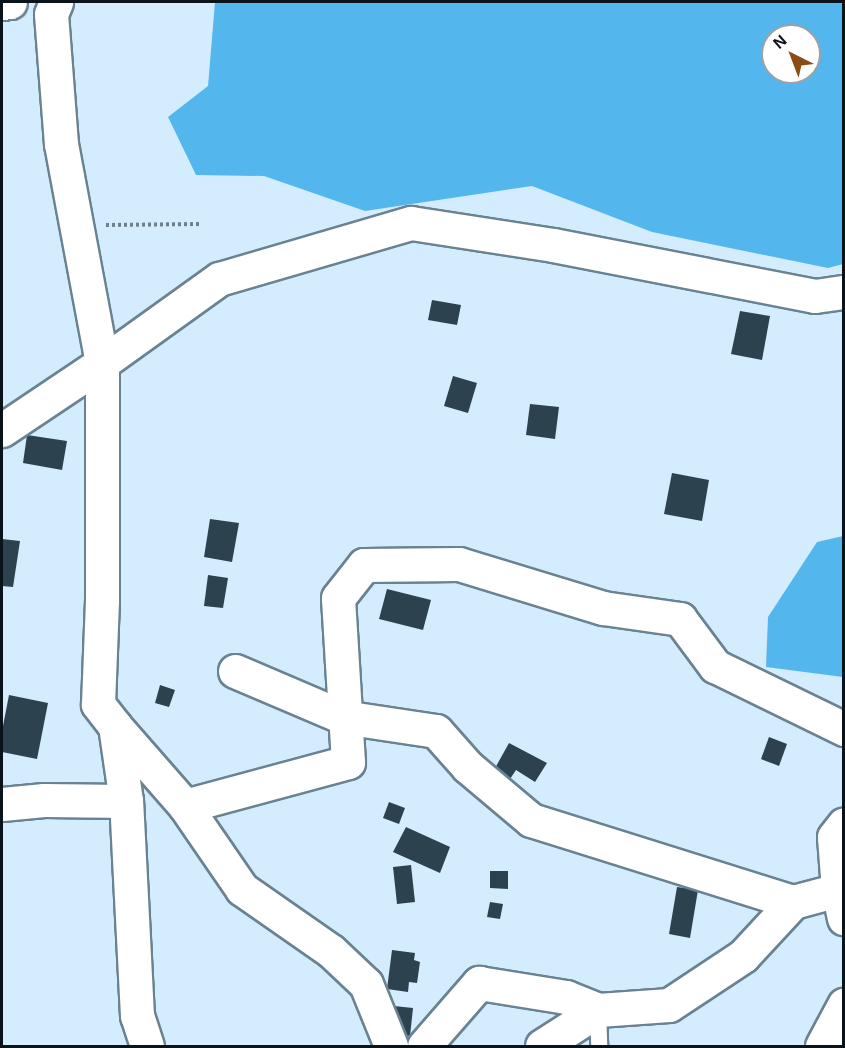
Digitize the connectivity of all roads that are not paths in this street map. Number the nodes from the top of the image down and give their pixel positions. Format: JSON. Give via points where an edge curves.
{"nodes":[{"id":1,"x":10,"y":2,"type":"edge"},
{"id":2,"x":56,"y":2,"type":"edge"},
{"id":3,"x":2,"y":3,"type":"edge"},
{"id":4,"x":843,"y":292,"type":"edge"},
{"id":5,"x":102,"y":363,"type":"junction"},
{"id":6,"x":2,"y":430,"type":"edge"},
{"id":7,"x":235,"y":671,"type":"dead end"},
{"id":8,"x":343,"y":717,"type":"junction"},
{"id":9,"x":115,"y":726,"type":"junction"},
{"id":10,"x":843,"y":729,"type":"edge"},
{"id":11,"x":126,"y":801,"type":"junction"},
{"id":12,"x":2,"y":804,"type":"edge"},
{"id":13,"x":184,"y":806,"type":"junction"},
{"id":14,"x":843,"y":824,"type":"edge"},
{"id":15,"x":793,"y":902,"type":"junction"},
{"id":16,"x":841,"y":904,"type":"edge"},
{"id":17,"x":843,"y":1005,"type":"edge"},
{"id":18,"x":598,"y":1010,"type":"junction"},
{"id":19,"x":147,"y":1047,"type":"edge"},
{"id":20,"x":391,"y":1047,"type":"edge"},
{"id":21,"x":423,"y":1047,"type":"edge"},
{"id":22,"x":542,"y":1047,"type":"edge"},
{"id":23,"x":599,"y":1047,"type":"edge"},
{"id":24,"x":822,"y":1047,"type":"edge"}],
"edges":[{"from":1,"to":3,"type":"street"},
{"from":2,"to":5,"type":"street","via":[[51,15],[60,144]]},
{"from":4,"to":5,"type":"street","via":[[815,296],[553,245],[411,223],[219,279]]},
{"from":5,"to":6,"type":"street"},
{"from":5,"to":9,"type":"street","via":[[98,704]]},
{"from":7,"to":8,"type":"street"},
{"from":8,"to":10,"type":"street","via":[[338,598],[364,564],[459,564],[603,608],[680,619],[715,666]]},
{"from":8,"to":13,"type":"street","via":[[348,762]]},
{"from":8,"to":15,"type":"street","via":[[436,731],[468,767],[531,820]]},
{"from":9,"to":11,"type":"street"},
{"from":9,"to":13,"type":"street"},
{"from":11,"to":12,"type":"street"},
{"from":11,"to":19,"type":"street","via":[[137,1016]]},
{"from":13,"to":20,"type":"street","via":[[242,889],[331,951],[366,984]]},
{"from":14,"to":16,"type":"street","via":[[834,837]]},
{"from":15,"to":16,"type":"street"},
{"from":15,"to":18,"type":"street","via":[[743,956],[669,1005]]},
{"from":17,"to":24,"type":"street"},
{"from":18,"to":21,"type":"street","via":[[566,997],[479,983]]},
{"from":18,"to":22,"type":"street"},
{"from":18,"to":23,"type":"lane"}]}
